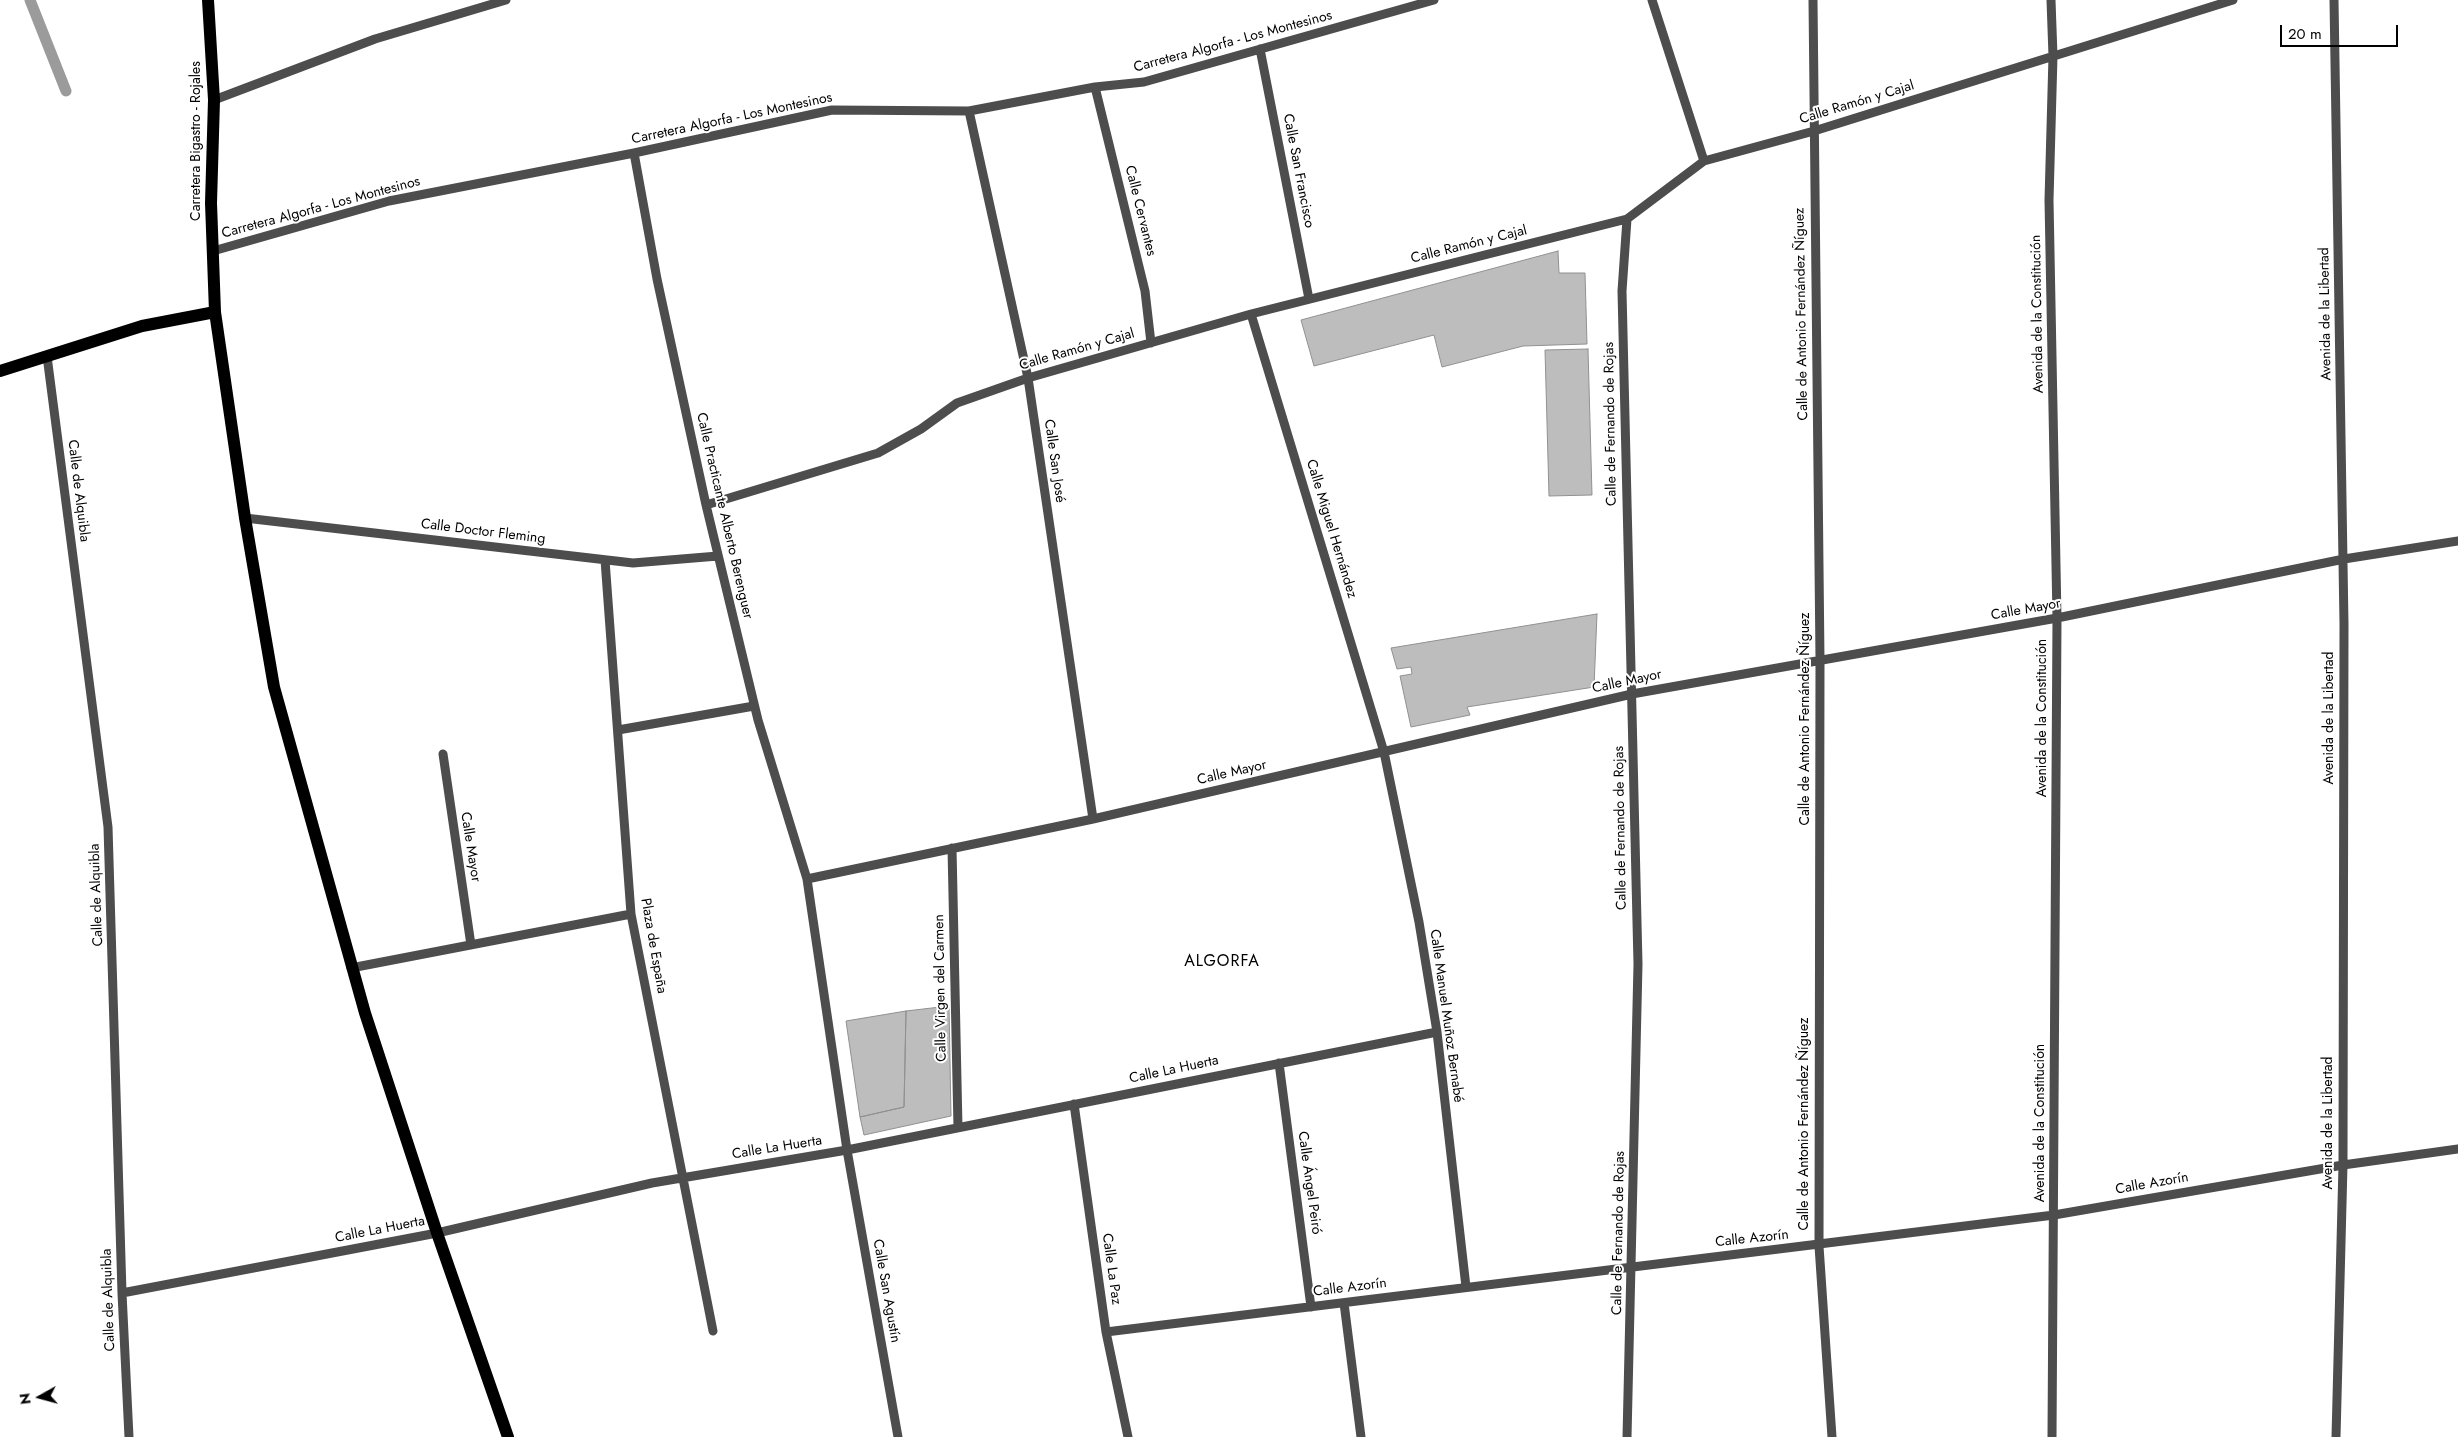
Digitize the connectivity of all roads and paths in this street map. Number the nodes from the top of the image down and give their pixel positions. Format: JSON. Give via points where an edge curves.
{"nodes":[{"id":1,"x":208,"y":0,"type":"edge"},
{"id":2,"x":506,"y":0,"type":"edge"},
{"id":3,"x":1434,"y":0,"type":"edge"},
{"id":4,"x":1652,"y":0,"type":"edge"},
{"id":5,"x":1812,"y":0,"type":"edge"},
{"id":6,"x":2051,"y":0,"type":"edge"},
{"id":7,"x":2233,"y":0,"type":"edge"},
{"id":8,"x":2334,"y":0,"type":"edge"},
{"id":9,"x":1260,"y":49,"type":"junction"},
{"id":10,"x":2053,"y":56,"type":"junction"},
{"id":11,"x":1095,"y":88,"type":"junction"},
{"id":12,"x":214,"y":100,"type":"junction"},
{"id":13,"x":969,"y":111,"type":"junction"},
{"id":14,"x":1814,"y":131,"type":"junction"},
{"id":15,"x":634,"y":153,"type":"junction"},
{"id":16,"x":1704,"y":161,"type":"junction"},
{"id":17,"x":1627,"y":219,"type":"junction"},
{"id":18,"x":213,"y":251,"type":"junction"},
{"id":19,"x":1309,"y":299,"type":"junction"},
{"id":20,"x":215,"y":312,"type":"junction"},
{"id":21,"x":1251,"y":314,"type":"junction"},
{"id":22,"x":1151,"y":343,"type":"junction"},
{"id":23,"x":47,"y":356,"type":"junction"},
{"id":24,"x":0,"y":371,"type":"edge"},
{"id":25,"x":1028,"y":378,"type":"junction"},
{"id":26,"x":706,"y":505,"type":"junction"},
{"id":27,"x":245,"y":518,"type":"junction"},
{"id":28,"x":2458,"y":541,"type":"edge"},
{"id":29,"x":718,"y":556,"type":"junction"},
{"id":30,"x":2344,"y":559,"type":"junction"},
{"id":31,"x":605,"y":560,"type":"junction"},
{"id":32,"x":2057,"y":618,"type":"junction"},
{"id":33,"x":1820,"y":659,"type":"junction"},
{"id":34,"x":1632,"y":694,"type":"junction"},
{"id":35,"x":754,"y":706,"type":"junction"},
{"id":36,"x":618,"y":730,"type":"junction"},
{"id":37,"x":1384,"y":752,"type":"junction"},
{"id":38,"x":442,"y":754,"type":"dead end"},
{"id":39,"x":1093,"y":818,"type":"junction"},
{"id":40,"x":952,"y":848,"type":"junction"},
{"id":41,"x":807,"y":880,"type":"junction"},
{"id":42,"x":631,"y":914,"type":"junction"},
{"id":43,"x":471,"y":944,"type":"junction"},
{"id":44,"x":351,"y":968,"type":"junction"},
{"id":45,"x":1437,"y":1032,"type":"junction"},
{"id":46,"x":1279,"y":1063,"type":"junction"},
{"id":47,"x":1074,"y":1104,"type":"junction"},
{"id":48,"x":958,"y":1128,"type":"junction"},
{"id":49,"x":2458,"y":1149,"type":"edge"},
{"id":50,"x":847,"y":1150,"type":"junction"},
{"id":51,"x":2343,"y":1165,"type":"junction"},
{"id":52,"x":684,"y":1178,"type":"junction"},
{"id":53,"x":2054,"y":1215,"type":"junction"},
{"id":54,"x":437,"y":1233,"type":"junction"},
{"id":55,"x":1819,"y":1246,"type":"junction"},
{"id":56,"x":1632,"y":1267,"type":"junction"},
{"id":57,"x":1466,"y":1287,"type":"junction"},
{"id":58,"x":122,"y":1293,"type":"junction"},
{"id":59,"x":1344,"y":1303,"type":"junction"},
{"id":60,"x":1311,"y":1307,"type":"junction"},
{"id":61,"x":713,"y":1331,"type":"dead end"},
{"id":62,"x":1106,"y":1332,"type":"junction"},
{"id":63,"x":129,"y":1437,"type":"edge"},
{"id":64,"x":508,"y":1437,"type":"edge"},
{"id":65,"x":898,"y":1437,"type":"edge"},
{"id":66,"x":1128,"y":1437,"type":"edge"},
{"id":67,"x":1361,"y":1437,"type":"edge"},
{"id":68,"x":1627,"y":1437,"type":"edge"},
{"id":69,"x":1832,"y":1437,"type":"edge"},
{"id":70,"x":2052,"y":1437,"type":"edge"},
{"id":71,"x":2336,"y":1437,"type":"edge"}],
"edges":[{"from":1,"to":12,"type":"main road","name":"Carretera Bigastro - Rojales"},
{"from":2,"to":12,"type":"street","via":[[375,39]]},
{"from":3,"to":9,"type":"street","name":"Carretera Algorfa - Los Montesinos"},
{"from":4,"to":16,"type":"street"},
{"from":5,"to":14,"type":"street","name":"Calle de Antonio Fernández Ñíguez"},
{"from":6,"to":10,"type":"street","name":"Avenida de la Constitución"},
{"from":7,"to":10,"type":"street","name":"Calle Ramón y Cajal"},
{"from":8,"to":30,"type":"street","name":"Avenida de la Libertad"},
{"from":9,"to":11,"type":"street","name":"Carretera Algorfa - Los Montesinos","via":[[1144,82]]},
{"from":9,"to":19,"type":"street","name":"Calle San Francisco"},
{"from":10,"to":14,"type":"street","name":"Calle Ramón y Cajal"},
{"from":10,"to":32,"type":"street","name":"Avenida de la Constitución","via":[[2049,200]]},
{"from":11,"to":13,"type":"street","name":"Carretera Algorfa - Los Montesinos"},
{"from":11,"to":22,"type":"street","name":"Calle Cervantes","via":[[1145,292]]},
{"from":12,"to":18,"type":"main road","name":"Carretera Bigastro - Rojales"},
{"from":13,"to":15,"type":"street","name":"Carretera Algorfa - Los Montesinos","via":[[832,110]]},
{"from":13,"to":25,"type":"street","name":"Calle San José"},
{"from":14,"to":16,"type":"street","name":"Calle Ramón y Cajal"},
{"from":14,"to":33,"type":"street","name":"Calle de Antonio Fernández Ñíguez"},
{"from":15,"to":18,"type":"street","name":"Carretera Algorfa - Los Montesinos","via":[[389,201]]},
{"from":15,"to":26,"type":"street","name":"Calle Practicante Alberto Berenguer","via":[[657,279]]},
{"from":16,"to":17,"type":"street","name":"Calle Ramón y Cajal"},
{"from":17,"to":19,"type":"street","name":"Calle Ramón y Cajal"},
{"from":17,"to":34,"type":"street","name":"Calle de Fernando de Rojas","via":[[1622,291]]},
{"from":18,"to":20,"type":"main road","name":"Carretera Bigastro - Rojales"},
{"from":19,"to":21,"type":"street","name":"Calle Ramón y Cajal"},
{"from":20,"to":23,"type":"main road","via":[[142,326]]},
{"from":20,"to":27,"type":"main road","name":"Carretera Bigastro - Rojales"},
{"from":21,"to":22,"type":"street","name":"Calle Ramón y Cajal"},
{"from":21,"to":37,"type":"street","name":"Calle Miguel Hernández"},
{"from":22,"to":25,"type":"street","name":"Calle Ramón y Cajal"},
{"from":23,"to":24,"type":"main road"},
{"from":23,"to":58,"type":"street","name":"Calle de Alquibla","via":[[108,827]]},
{"from":25,"to":26,"type":"street","name":"Calle Ramón y Cajal","via":[[957,403],[921,429],[878,453]]},
{"from":25,"to":39,"type":"street","name":"Calle San José"},
{"from":26,"to":29,"type":"street","name":"Calle Practicante Alberto Berenguer"},
{"from":27,"to":31,"type":"street","name":"Calle Doctor Fleming"},
{"from":27,"to":44,"type":"main road","name":"Carretera Bigastro - Rojales","via":[[274,687]]},
{"from":28,"to":30,"type":"street","name":"Calle Mayor"},
{"from":29,"to":31,"type":"street","name":"Calle Doctor Fleming","via":[[632,563]]},
{"from":29,"to":35,"type":"street","name":"Calle Practicante Alberto Berenguer"},
{"from":30,"to":32,"type":"street","name":"Calle Mayor"},
{"from":30,"to":51,"type":"street","name":"Avenida de la Libertad"},
{"from":31,"to":36,"type":"street","name":"Plaza de España"},
{"from":32,"to":33,"type":"street","name":"Calle Mayor"},
{"from":32,"to":53,"type":"street","name":"Avenida de la Constitución"},
{"from":33,"to":34,"type":"street","name":"Calle Mayor"},
{"from":33,"to":55,"type":"street","name":"Calle de Antonio Fernández Ñíguez"},
{"from":34,"to":37,"type":"street","name":"Calle Mayor"},
{"from":34,"to":56,"type":"street","name":"Calle de Fernando de Rojas","via":[[1638,964]]},
{"from":35,"to":36,"type":"street"},
{"from":35,"to":41,"type":"street","name":"Calle Practicante Alberto Berenguer"},
{"from":36,"to":42,"type":"street","name":"Plaza de España"},
{"from":37,"to":39,"type":"street","name":"Calle Mayor"},
{"from":37,"to":45,"type":"street","name":"Calle Manuel Muñoz Bernabé","via":[[1419,922]]},
{"from":38,"to":43,"type":"street","name":"Calle Mayor"},
{"from":39,"to":40,"type":"street","name":"Calle Mayor"},
{"from":40,"to":41,"type":"street","name":"Calle Mayor"},
{"from":40,"to":48,"type":"street","name":"Calle Virgen del Carmen"},
{"from":41,"to":50,"type":"street"},
{"from":42,"to":43,"type":"street"},
{"from":42,"to":52,"type":"street","name":"Plaza de España"},
{"from":43,"to":44,"type":"street"},
{"from":44,"to":54,"type":"main road","name":"Carretera Bigastro - Rojales"},
{"from":45,"to":46,"type":"street","name":"Calle La Huerta"},
{"from":45,"to":57,"type":"street","name":"Calle Manuel Muñoz Bernabé"},
{"from":46,"to":47,"type":"street","name":"Calle La Huerta"},
{"from":46,"to":60,"type":"street","name":"Calle Ángel Peiró"},
{"from":47,"to":48,"type":"street","name":"Calle La Huerta"},
{"from":47,"to":62,"type":"street","name":"Calle La Paz"},
{"from":48,"to":50,"type":"street","name":"Calle La Huerta"},
{"from":49,"to":51,"type":"street","name":"Calle Azorín"},
{"from":50,"to":52,"type":"street","name":"Calle La Huerta"},
{"from":50,"to":65,"type":"street","name":"Calle San Agustín"},
{"from":51,"to":53,"type":"street","name":"Calle Azorín"},
{"from":51,"to":71,"type":"street","name":"Avenida de la Libertad"},
{"from":52,"to":54,"type":"street","name":"Calle La Huerta"},
{"from":52,"to":61,"type":"street","name":"Plaza de España"},
{"from":53,"to":55,"type":"street","name":"Calle Azorín"},
{"from":53,"to":70,"type":"street","name":"Avenida de la Constitución"},
{"from":54,"to":58,"type":"street","name":"Calle La Huerta"},
{"from":54,"to":64,"type":"main road","name":"Carretera Bigastro - Rojales"},
{"from":55,"to":56,"type":"street","name":"Calle Azorín"},
{"from":55,"to":69,"type":"street","name":"Calle de Antonio Fernández Ñíguez"},
{"from":56,"to":57,"type":"street","name":"Calle Azorín"},
{"from":56,"to":68,"type":"street","name":"Calle de Fernando de Rojas"},
{"from":57,"to":59,"type":"street","name":"Calle Azorín"},
{"from":58,"to":63,"type":"street","name":"Calle de Alquibla"},
{"from":59,"to":60,"type":"street","name":"Calle Azorín"},
{"from":59,"to":67,"type":"street"},
{"from":60,"to":62,"type":"street","name":"Calle Azorín"},
{"from":62,"to":66,"type":"street","name":"Calle La Paz"}]}
